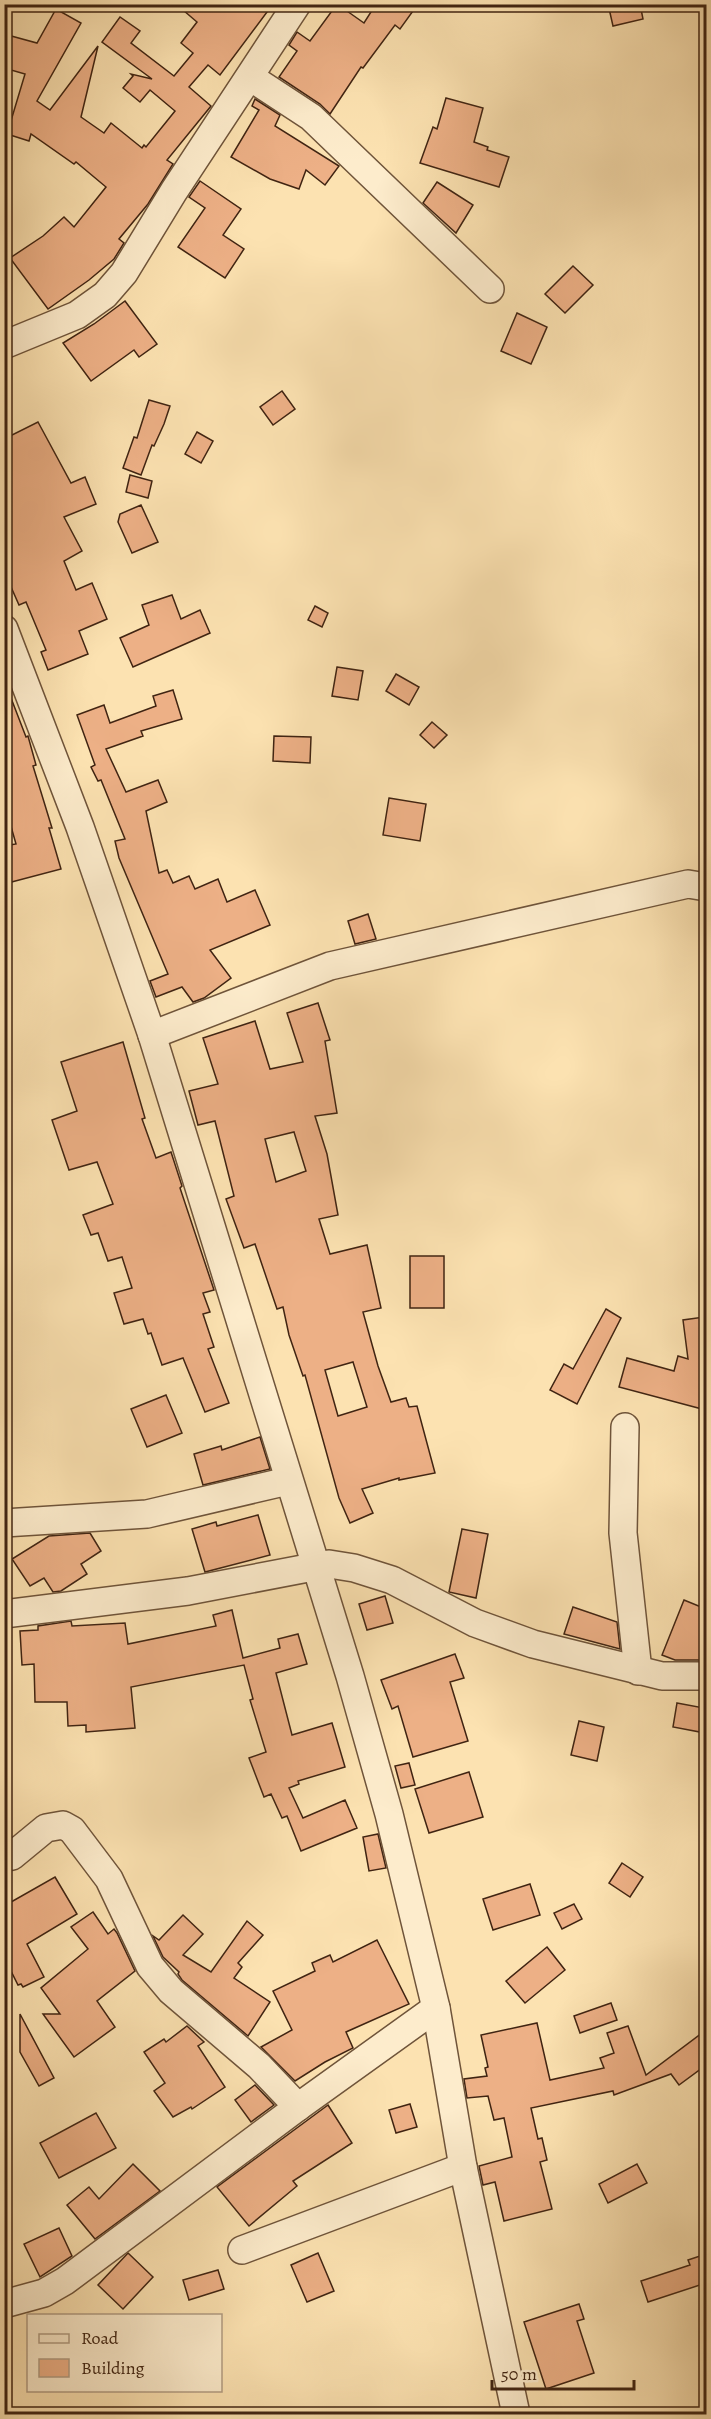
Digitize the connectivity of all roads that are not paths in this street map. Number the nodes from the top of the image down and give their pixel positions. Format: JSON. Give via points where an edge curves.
{"nodes":[{"id":1,"x":297,"y":4,"type":"edge"},
{"id":2,"x":250,"y":77,"type":"junction"},
{"id":3,"x":490,"y":289,"type":"dead end"},
{"id":4,"x":4,"y":345,"type":"edge"},
{"id":5,"x":4,"y":629,"type":"edge"},
{"id":6,"x":706,"y":886,"type":"edge"},
{"id":7,"x":152,"y":1035,"type":"junction"},
{"id":8,"x":625,"y":1427,"type":"dead end"},
{"id":9,"x":288,"y":1481,"type":"junction"},
{"id":10,"x":4,"y":1523,"type":"edge"},
{"id":11,"x":317,"y":1567,"type":"junction"},
{"id":12,"x":4,"y":1614,"type":"edge"},
{"id":13,"x":638,"y":1671,"type":"junction"},
{"id":14,"x":706,"y":1676,"type":"edge"},
{"id":15,"x":4,"y":1857,"type":"edge"},
{"id":16,"x":436,"y":2008,"type":"junction"},
{"id":17,"x":298,"y":2107,"type":"junction"},
{"id":18,"x":463,"y":2168,"type":"junction"},
{"id":19,"x":242,"y":2250,"type":"dead end"},
{"id":20,"x":4,"y":2304,"type":"edge"},
{"id":21,"x":516,"y":2415,"type":"edge"}],
"edges":[{"from":1,"to":2,"type":"street"},
{"from":2,"to":3,"type":"street","via":[[311,117]]},
{"from":2,"to":4,"type":"street","via":[[124,273],[105,295],[76,315]]},
{"from":5,"to":7,"type":"street","via":[[80,827]]},
{"from":6,"to":7,"type":"street","via":[[688,884],[330,966]]},
{"from":7,"to":9,"type":"street"},
{"from":8,"to":13,"type":"street","via":[[623,1533]]},
{"from":9,"to":10,"type":"street","via":[[147,1514]]},
{"from":9,"to":11,"type":"street"},
{"from":11,"to":12,"type":"street","via":[[188,1591]]},
{"from":11,"to":13,"type":"street","via":[[329,1564],[354,1568],[392,1580],[475,1623],[533,1644]]},
{"from":11,"to":16,"type":"street","via":[[389,1814]]},
{"from":13,"to":14,"type":"street","via":[[662,1676]]},
{"from":15,"to":17,"type":"street","via":[[12,1856],[46,1828],[63,1825],[72,1830],[109,1879],[150,1966],[171,1991],[259,2066]]},
{"from":16,"to":17,"type":"street"},
{"from":16,"to":18,"type":"street"},
{"from":17,"to":20,"type":"street","via":[[65,2281],[44,2293]]},
{"from":18,"to":19,"type":"street"},
{"from":18,"to":21,"type":"street"}]}
